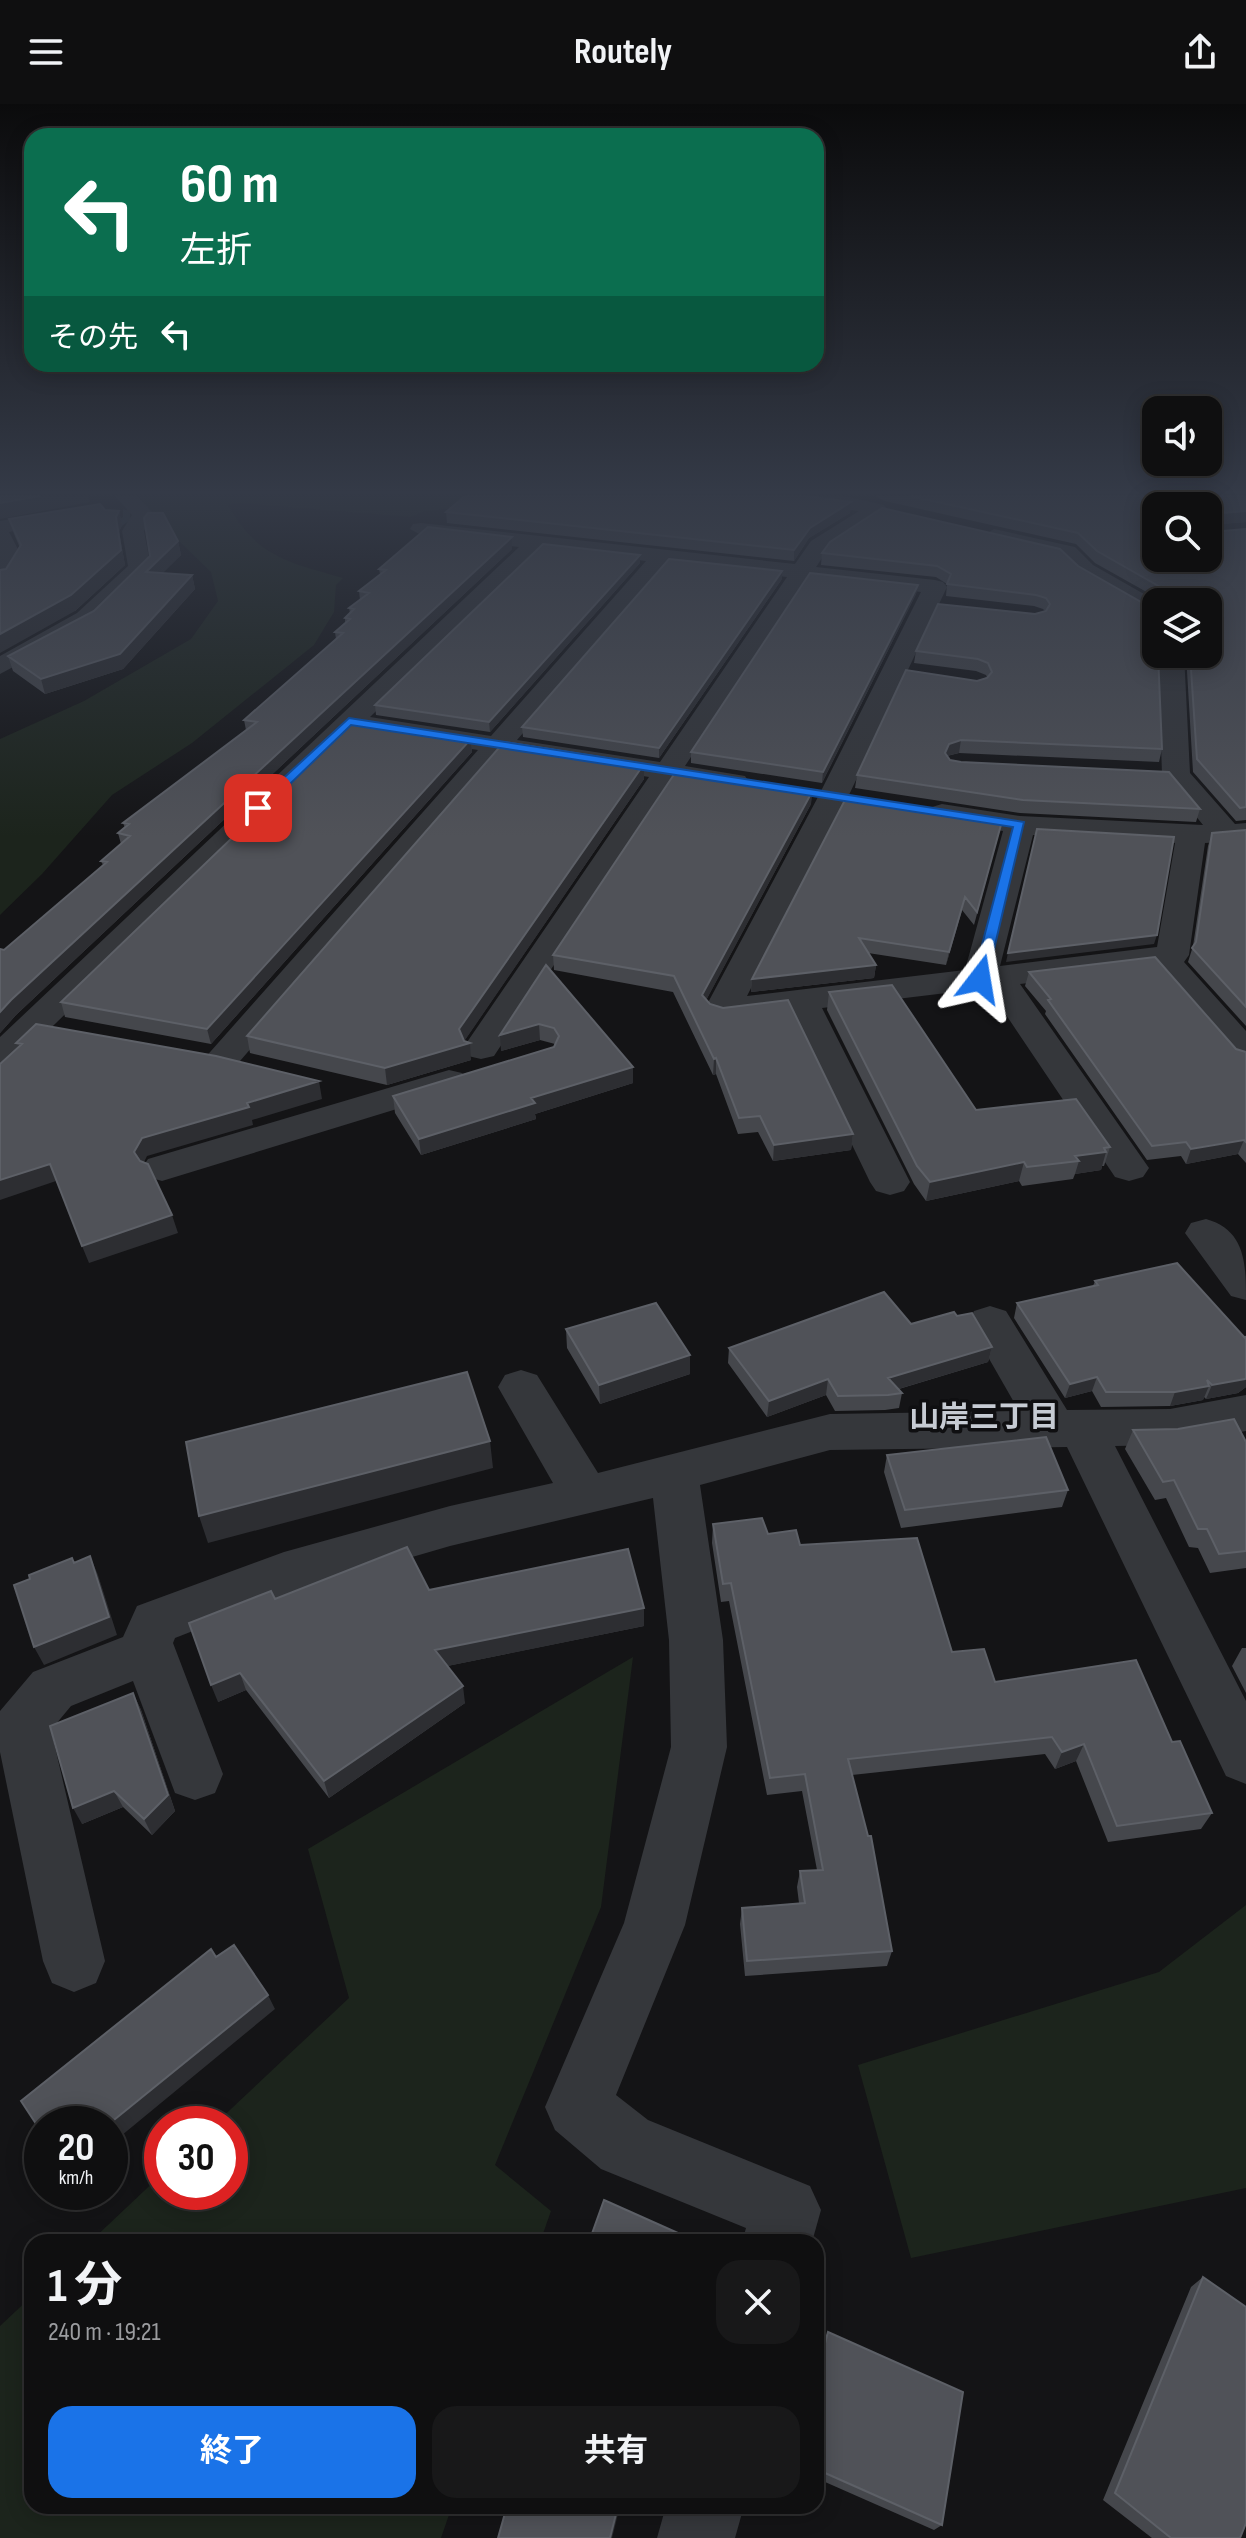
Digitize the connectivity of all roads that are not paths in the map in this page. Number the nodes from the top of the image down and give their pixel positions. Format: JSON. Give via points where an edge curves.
{"nodes":[{"id":1,"x":95,"y":610,"type":"edge"},
{"id":2,"x":466,"y":610,"type":"edge"},
{"id":3,"x":615,"y":610,"type":"edge"},
{"id":4,"x":776,"y":610,"type":"edge"},
{"id":5,"x":925,"y":610,"type":"edge"},
{"id":6,"x":0,"y":666,"type":"edge"},
{"id":7,"x":1172,"y":668,"type":"edge"},
{"id":8,"x":349,"y":722,"type":"junction"},
{"id":9,"x":495,"y":745,"type":"junction"},
{"id":10,"x":667,"y":771,"type":"junction"},
{"id":11,"x":1144,"y":773,"type":"edge"},
{"id":12,"x":1176,"y":774,"type":"junction"},
{"id":13,"x":757,"y":785,"type":"edge"},
{"id":14,"x":803,"y":792,"type":"edge"},
{"id":15,"x":833,"y":797,"type":"junction"},
{"id":16,"x":864,"y":802,"type":"edge"},
{"id":17,"x":911,"y":809,"type":"edge"},
{"id":18,"x":1020,"y":825,"type":"junction"},
{"id":19,"x":1236,"y":832,"type":"edge"},
{"id":20,"x":1191,"y":835,"type":"junction"},
{"id":21,"x":1160,"y":956,"type":"junction"},
{"id":22,"x":989,"y":978,"type":"junction"},
{"id":23,"x":800,"y":1000,"type":"junction"},
{"id":24,"x":31,"y":1025,"type":"junction"},
{"id":25,"x":75,"y":1033,"type":"edge"},
{"id":26,"x":1246,"y":1053,"type":"edge"},
{"id":27,"x":0,"y":1057,"type":"edge"},
{"id":28,"x":221,"y":1061,"type":"edge"},
{"id":29,"x":327,"y":1086,"type":"dead end"},
{"id":30,"x":388,"y":1100,"type":"junction"},
{"id":31,"x":162,"y":1168,"type":"dead end"},
{"id":32,"x":1129,"y":1168,"type":"dead end"},
{"id":33,"x":890,"y":1182,"type":"dead end"},
{"id":34,"x":1206,"y":1233,"type":"dead end"},
{"id":35,"x":1246,"y":1285,"type":"edge"},
{"id":36,"x":990,"y":1322,"type":"dead end"},
{"id":37,"x":521,"y":1387,"type":"dead end"},
{"id":38,"x":1246,"y":1413,"type":"edge"},
{"id":39,"x":1068,"y":1428,"type":"junction"},
{"id":40,"x":674,"y":1474,"type":"junction"},
{"id":41,"x":586,"y":1496,"type":"junction"},
{"id":42,"x":152,"y":1633,"type":"junction"},
{"id":43,"x":1246,"y":1758,"type":"edge"},
{"id":44,"x":195,"y":1774,"type":"dead end"},
{"id":45,"x":74,"y":1961,"type":"dead end"},
{"id":46,"x":779,"y":2234,"type":"edge"},
{"id":47,"x":703,"y":2514,"type":"edge"},
{"id":48,"x":696,"y":2538,"type":"edge"}],
"edges":[{"from":1,"to":6,"type":"street"},
{"from":2,"to":8,"type":"street"},
{"from":3,"to":9,"type":"street"},
{"from":4,"to":10,"type":"street"},
{"from":5,"to":15,"type":"street","via":[[908,672]]},
{"from":7,"to":12,"type":"street"},
{"from":8,"to":9,"type":"street"},
{"from":8,"to":24,"type":"street"},
{"from":9,"to":10,"type":"street"},
{"from":9,"to":28,"type":"street"},
{"from":10,"to":13,"type":"street"},
{"from":10,"to":30,"type":"street","via":[[497,1055]]},
{"from":11,"to":12,"type":"street"},
{"from":12,"to":19,"type":"street","via":[[1198,803]]},
{"from":14,"to":15,"type":"street"},
{"from":15,"to":16,"type":"street"},
{"from":15,"to":23,"type":"street","via":[[722,1010]]},
{"from":17,"to":18,"type":"street"},
{"from":18,"to":20,"type":"street"},
{"from":18,"to":22,"type":"street"},
{"from":19,"to":20,"type":"street"},
{"from":20,"to":21,"type":"street","via":[[1172,955]]},
{"from":21,"to":22,"type":"street"},
{"from":21,"to":26,"type":"street"},
{"from":22,"to":23,"type":"street"},
{"from":22,"to":32,"type":"street"},
{"from":23,"to":33,"type":"street"},
{"from":24,"to":25,"type":"street"},
{"from":24,"to":27,"type":"street"},
{"from":29,"to":30,"type":"street"},
{"from":30,"to":31,"type":"street"},
{"from":34,"to":35,"type":"street"},
{"from":36,"to":39,"type":"street"},
{"from":37,"to":41,"type":"street"},
{"from":38,"to":39,"type":"street","via":[[1170,1427]]},
{"from":39,"to":40,"type":"street","via":[[830,1432]]},
{"from":39,"to":43,"type":"street"},
{"from":40,"to":41,"type":"street"},
{"from":40,"to":46,"type":"street","via":[[696,1640],[699,1747],[654,1925],[578,2107],[625,2145],[786,2210]]},
{"from":41,"to":42,"type":"street","via":[[450,1526],[284,1573]]},
{"from":42,"to":44,"type":"street"},
{"from":42,"to":45,"type":"street","via":[[142,1653],[52,1689],[22,1724]]},
{"from":47,"to":48,"type":"street"}]}
